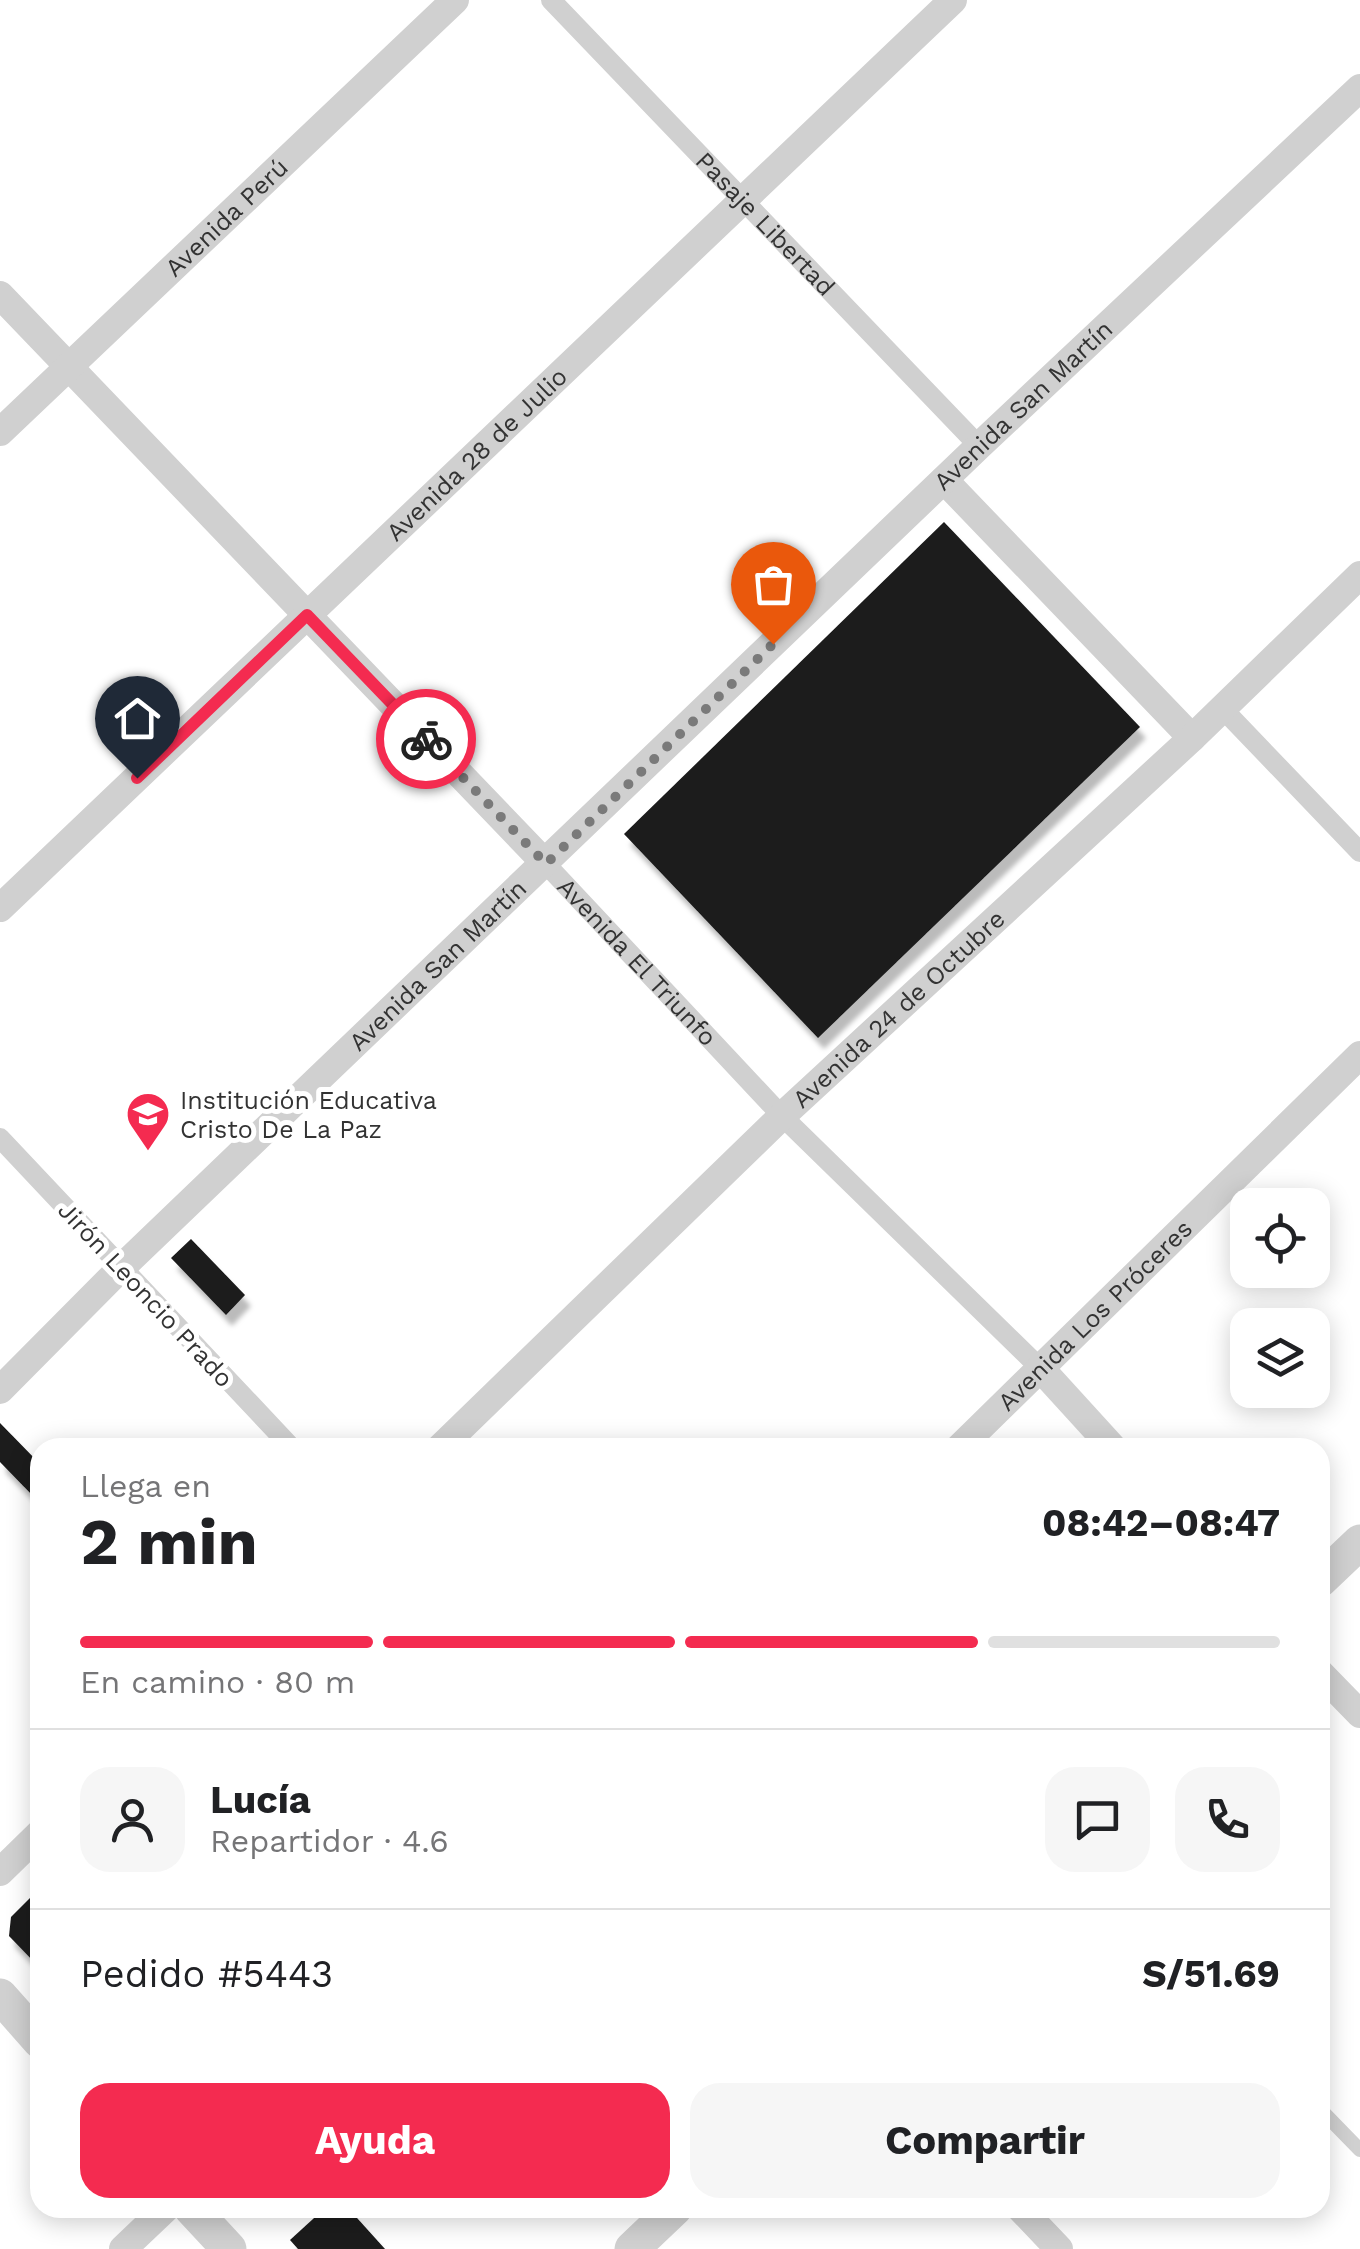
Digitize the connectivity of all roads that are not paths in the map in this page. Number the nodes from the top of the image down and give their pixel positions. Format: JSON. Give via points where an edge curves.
{"nodes":[{"id":1,"x":455,"y":0,"type":"edge"},
{"id":2,"x":551,"y":0,"type":"edge"},
{"id":3,"x":953,"y":0,"type":"edge"},
{"id":4,"x":1360,"y":88,"type":"edge"},
{"id":5,"x":743,"y":200,"type":"junction"},
{"id":6,"x":0,"y":295,"type":"edge"},
{"id":7,"x":69,"y":367,"type":"junction"},
{"id":8,"x":0,"y":432,"type":"edge"},
{"id":9,"x":979,"y":446,"type":"junction"},
{"id":10,"x":944,"y":480,"type":"junction"},
{"id":11,"x":1360,"y":575,"type":"edge"},
{"id":12,"x":307,"y":615,"type":"junction"},
{"id":13,"x":1221,"y":707,"type":"junction"},
{"id":14,"x":1192,"y":738,"type":"junction"},
{"id":15,"x":1360,"y":852,"type":"edge"},
{"id":16,"x":546,"y":864,"type":"junction"},
{"id":17,"x":0,"y":908,"type":"edge"},
{"id":18,"x":1360,"y":1055,"type":"edge"},
{"id":19,"x":782,"y":1116,"type":"junction"},
{"id":20,"x":0,"y":1138,"type":"edge"},
{"id":21,"x":120,"y":1269,"type":"junction"},
{"id":22,"x":1041,"y":1369,"type":"junction"},
{"id":23,"x":0,"y":1390,"type":"edge"},
{"id":24,"x":282,"y":1438,"type":"edge"},
{"id":25,"x":450,"y":1438,"type":"edge"},
{"id":26,"x":969,"y":1438,"type":"edge"},
{"id":27,"x":1103,"y":1438,"type":"edge"},
{"id":28,"x":1360,"y":1542,"type":"edge"},
{"id":29,"x":1330,"y":1570,"type":"edge"},
{"id":30,"x":1330,"y":1683,"type":"edge"},
{"id":31,"x":1360,"y":1714,"type":"edge"},
{"id":32,"x":30,"y":1843,"type":"edge"},
{"id":33,"x":0,"y":1872,"type":"edge"},
{"id":34,"x":0,"y":1996,"type":"edge"},
{"id":35,"x":30,"y":2030,"type":"edge"},
{"id":36,"x":1330,"y":2119,"type":"edge"},
{"id":37,"x":1360,"y":2150,"type":"edge"},
{"id":38,"x":156,"y":2218,"type":"edge"},
{"id":39,"x":200,"y":2218,"type":"edge"},
{"id":40,"x":664,"y":2218,"type":"edge"},
{"id":41,"x":1030,"y":2218,"type":"edge"},
{"id":42,"x":123,"y":2249,"type":"edge"},
{"id":43,"x":229,"y":2249,"type":"edge"},
{"id":44,"x":632,"y":2249,"type":"edge"},
{"id":45,"x":1059,"y":2249,"type":"edge"}],
"edges":[{"from":1,"to":7,"type":"street","name":"Avenida Perú"},
{"from":2,"to":5,"type":"street","name":"Pasaje Libertad"},
{"from":3,"to":5,"type":"street","name":"Avenida 28 de Julio"},
{"from":4,"to":9,"type":"street","name":"Avenida San Martín"},
{"from":5,"to":9,"type":"street","name":"Pasaje Libertad"},
{"from":5,"to":12,"type":"street","name":"Avenida 28 de Julio"},
{"from":6,"to":7,"type":"street","name":"Avenida El Triunfo"},
{"from":7,"to":8,"type":"street","name":"Avenida Perú"},
{"from":7,"to":12,"type":"street","name":"Avenida El Triunfo"},
{"from":9,"to":10,"type":"street","name":"Avenida San Martín"},
{"from":10,"to":14,"type":"street"},
{"from":10,"to":16,"type":"street","name":"Avenida San Martín"},
{"from":11,"to":13,"type":"street","name":"Avenida 24 de Octubre"},
{"from":12,"to":16,"type":"street","name":"Avenida El Triunfo"},
{"from":12,"to":17,"type":"street","name":"Avenida 28 de Julio"},
{"from":13,"to":14,"type":"street","name":"Avenida 24 de Octubre"},
{"from":13,"to":15,"type":"street"},
{"from":14,"to":19,"type":"street","name":"Avenida 24 de Octubre"},
{"from":16,"to":19,"type":"street","name":"Avenida El Triunfo"},
{"from":16,"to":21,"type":"street","name":"Avenida San Martín"},
{"from":18,"to":22,"type":"street","name":"Avenida Los Próceres"},
{"from":19,"to":22,"type":"street","name":"Avenida El Triunfo"},
{"from":19,"to":25,"type":"street","name":"Avenida 24 de Octubre"},
{"from":20,"to":21,"type":"street","name":"Jirón Leoncio Prado"},
{"from":21,"to":23,"type":"street","name":"Avenida San Martín"},
{"from":21,"to":24,"type":"street","name":"Jirón Leoncio Prado"},
{"from":22,"to":26,"type":"street","name":"Avenida Los Próceres"},
{"from":22,"to":27,"type":"street","name":"Avenida El Triunfo"},
{"from":28,"to":29,"type":"street"},
{"from":30,"to":31,"type":"street"},
{"from":32,"to":33,"type":"street"},
{"from":34,"to":35,"type":"street"},
{"from":36,"to":37,"type":"lane"},
{"from":38,"to":42,"type":"street"},
{"from":39,"to":43,"type":"street"},
{"from":40,"to":44,"type":"street"},
{"from":41,"to":45,"type":"street"}]}
